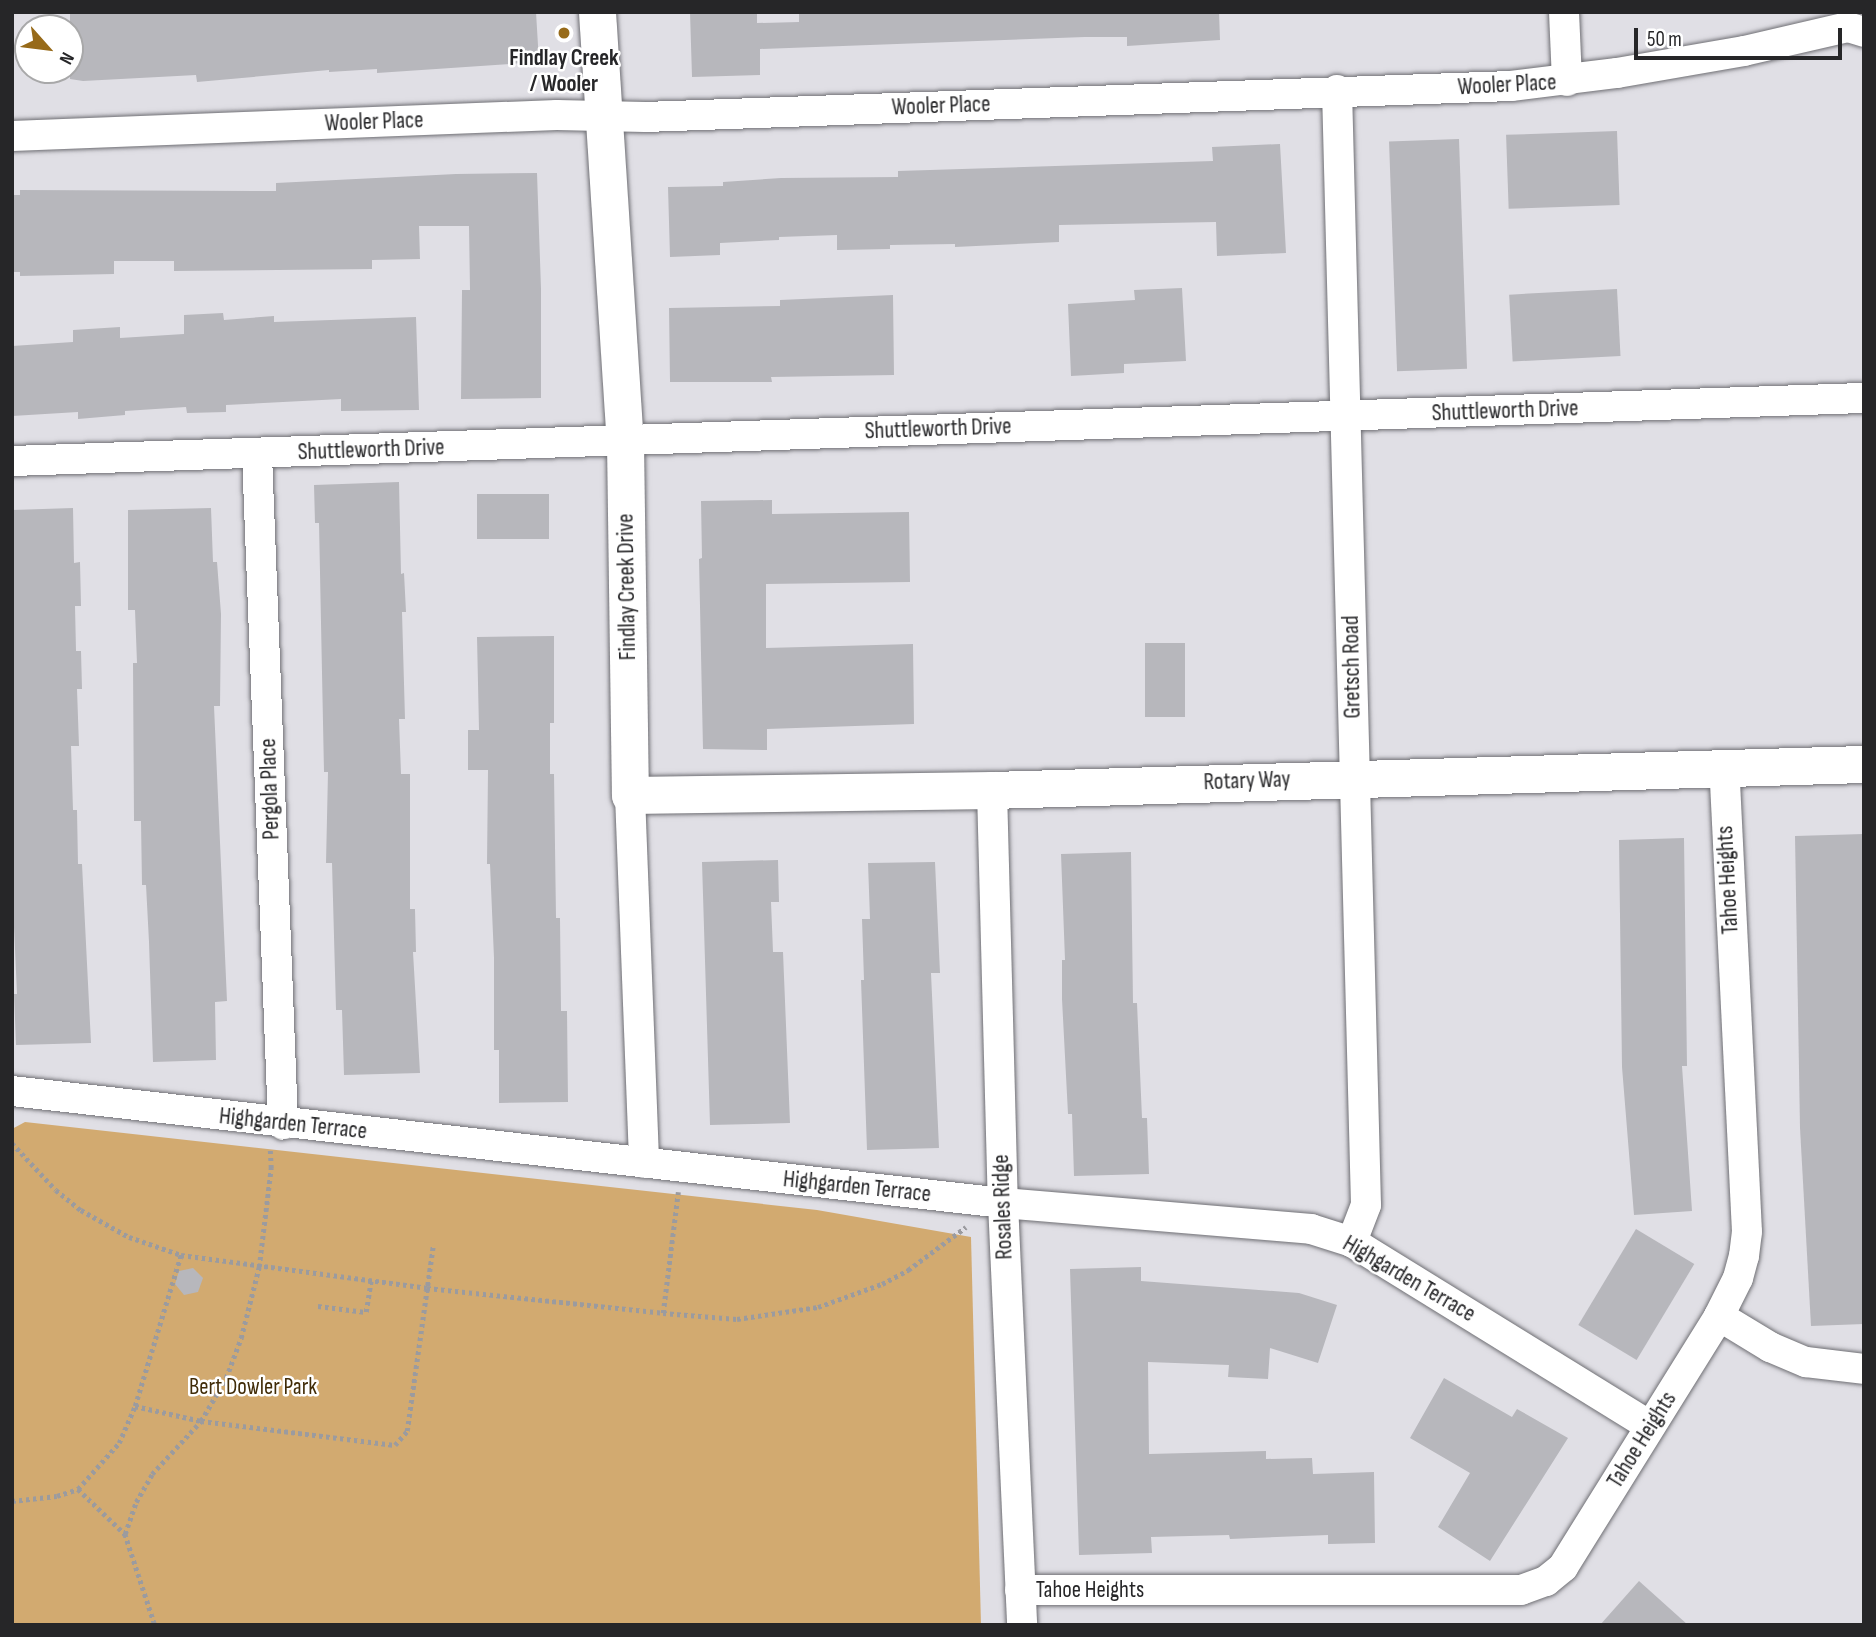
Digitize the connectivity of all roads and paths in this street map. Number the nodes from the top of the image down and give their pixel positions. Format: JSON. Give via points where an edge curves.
{"nodes":[{"id":1,"x":597,"y":12,"type":"edge"},
{"id":2,"x":1564,"y":12,"type":"edge"},
{"id":3,"x":1864,"y":32,"type":"edge"},
{"id":4,"x":1567,"y":82,"type":"junction"},
{"id":5,"x":1337,"y":90,"type":"junction"},
{"id":6,"x":603,"y":117,"type":"junction"},
{"id":7,"x":12,"y":136,"type":"edge"},
{"id":8,"x":1864,"y":398,"type":"edge"},
{"id":9,"x":1347,"y":415,"type":"junction"},
{"id":10,"x":625,"y":442,"type":"junction"},
{"id":11,"x":257,"y":455,"type":"junction"},
{"id":12,"x":12,"y":461,"type":"edge"},
{"id":13,"x":1864,"y":764,"type":"edge"},
{"id":14,"x":1724,"y":768,"type":"junction"},
{"id":15,"x":1354,"y":778,"type":"junction"},
{"id":16,"x":992,"y":790,"type":"junction"},
{"id":17,"x":630,"y":795,"type":"junction"},
{"id":18,"x":12,"y":1091,"type":"edge"},
{"id":19,"x":276,"y":1123,"type":"junction"},
{"id":20,"x":12,"y":1143,"type":"edge"},
{"id":21,"x":645,"y":1163,"type":"junction"},
{"id":22,"x":678,"y":1167,"type":"junction"},
{"id":23,"x":997,"y":1203,"type":"junction"},
{"id":24,"x":1352,"y":1242,"type":"junction"},
{"id":25,"x":433,"y":1247,"type":"dead end"},
{"id":26,"x":181,"y":1255,"type":"junction"},
{"id":27,"x":259,"y":1266,"type":"junction"},
{"id":28,"x":370,"y":1281,"type":"junction"},
{"id":29,"x":427,"y":1288,"type":"junction"},
{"id":30,"x":318,"y":1306,"type":"dead end"},
{"id":31,"x":663,"y":1313,"type":"junction"},
{"id":32,"x":1719,"y":1316,"type":"junction"},
{"id":33,"x":1864,"y":1369,"type":"edge"},
{"id":34,"x":135,"y":1406,"type":"junction"},
{"id":35,"x":201,"y":1421,"type":"junction"},
{"id":36,"x":1650,"y":1426,"type":"junction"},
{"id":37,"x":78,"y":1489,"type":"junction"},
{"id":38,"x":12,"y":1500,"type":"edge"},
{"id":39,"x":125,"y":1534,"type":"junction"},
{"id":40,"x":1020,"y":1590,"type":"junction"},
{"id":41,"x":155,"y":1625,"type":"edge"},
{"id":42,"x":1022,"y":1625,"type":"edge"}],
"edges":[{"from":1,"to":6,"type":"street","name":"Findlay Creek Drive"},
{"from":2,"to":4,"type":"street"},
{"from":3,"to":4,"type":"street","name":"Wooler Place","via":[[1848,27],[1744,51]]},
{"from":4,"to":5,"type":"street","name":"Wooler Place"},
{"from":5,"to":6,"type":"street","name":"Wooler Place"},
{"from":5,"to":9,"type":"street","name":"Gretsch Road"},
{"from":6,"to":7,"type":"street","name":"Wooler Place"},
{"from":6,"to":10,"type":"street","name":"Findlay Creek Drive"},
{"from":8,"to":9,"type":"street","name":"Shuttleworth Drive"},
{"from":9,"to":10,"type":"street","name":"Shuttleworth Drive"},
{"from":9,"to":15,"type":"street","name":"Gretsch Road"},
{"from":10,"to":11,"type":"street","name":"Shuttleworth Drive"},
{"from":10,"to":17,"type":"street","name":"Findlay Creek Drive"},
{"from":11,"to":12,"type":"street","name":"Shuttleworth Drive"},
{"from":11,"to":19,"type":"street","name":"Pergola Place"},
{"from":13,"to":14,"type":"street","name":"Rotary Way"},
{"from":14,"to":15,"type":"street","name":"Rotary Way"},
{"from":14,"to":32,"type":"street","name":"Tahoe Heights","via":[[1747,1232],[1738,1278]]},
{"from":15,"to":16,"type":"street","name":"Rotary Way"},
{"from":15,"to":24,"type":"street","name":"Gretsch Road","via":[[1366,1205]]},
{"from":16,"to":17,"type":"street","name":"Rotary Way"},
{"from":16,"to":23,"type":"street","name":"Rosales Ridge"},
{"from":17,"to":21,"type":"street","name":"Findlay Creek Drive"},
{"from":18,"to":19,"type":"street","name":"Highgarden Terrace"},
{"from":19,"to":21,"type":"street","name":"Highgarden Terrace"},
{"from":19,"to":27,"type":"path"},
{"from":20,"to":26,"type":"path","via":[[81,1210],[130,1237]]},
{"from":21,"to":22,"type":"street","name":"Highgarden Terrace"},
{"from":22,"to":23,"type":"street","name":"Highgarden Terrace"},
{"from":22,"to":31,"type":"path"},
{"from":23,"to":24,"type":"street","name":"Highgarden Terrace","via":[[1311,1229]]},
{"from":23,"to":31,"type":"path","via":[[928,1257],[851,1296],[782,1314],[737,1319]]},
{"from":23,"to":40,"type":"street","name":"Rosales Ridge"},
{"from":24,"to":36,"type":"street","name":"Highgarden Terrace"},
{"from":25,"to":29,"type":"path"},
{"from":26,"to":27,"type":"path"},
{"from":26,"to":34,"type":"path"},
{"from":27,"to":28,"type":"path"},
{"from":27,"to":35,"type":"path","via":[[226,1378]]},
{"from":28,"to":29,"type":"path"},
{"from":28,"to":30,"type":"path","via":[[366,1312]]},
{"from":29,"to":31,"type":"path"},
{"from":29,"to":35,"type":"path","via":[[407,1431],[395,1444]]},
{"from":32,"to":33,"type":"street","via":[[1770,1347],[1806,1362]]},
{"from":32,"to":36,"type":"street","name":"Tahoe Heights"},
{"from":34,"to":35,"type":"path"},
{"from":34,"to":37,"type":"path","via":[[119,1443]]},
{"from":35,"to":39,"type":"path","via":[[152,1474]]},
{"from":36,"to":40,"type":"street","name":"Tahoe Heights","via":[[1563,1567],[1546,1581],[1521,1590]]},
{"from":37,"to":38,"type":"path"},
{"from":37,"to":39,"type":"path"},
{"from":39,"to":41,"type":"path"},
{"from":40,"to":42,"type":"street","name":"Rosales Ridge"}]}
